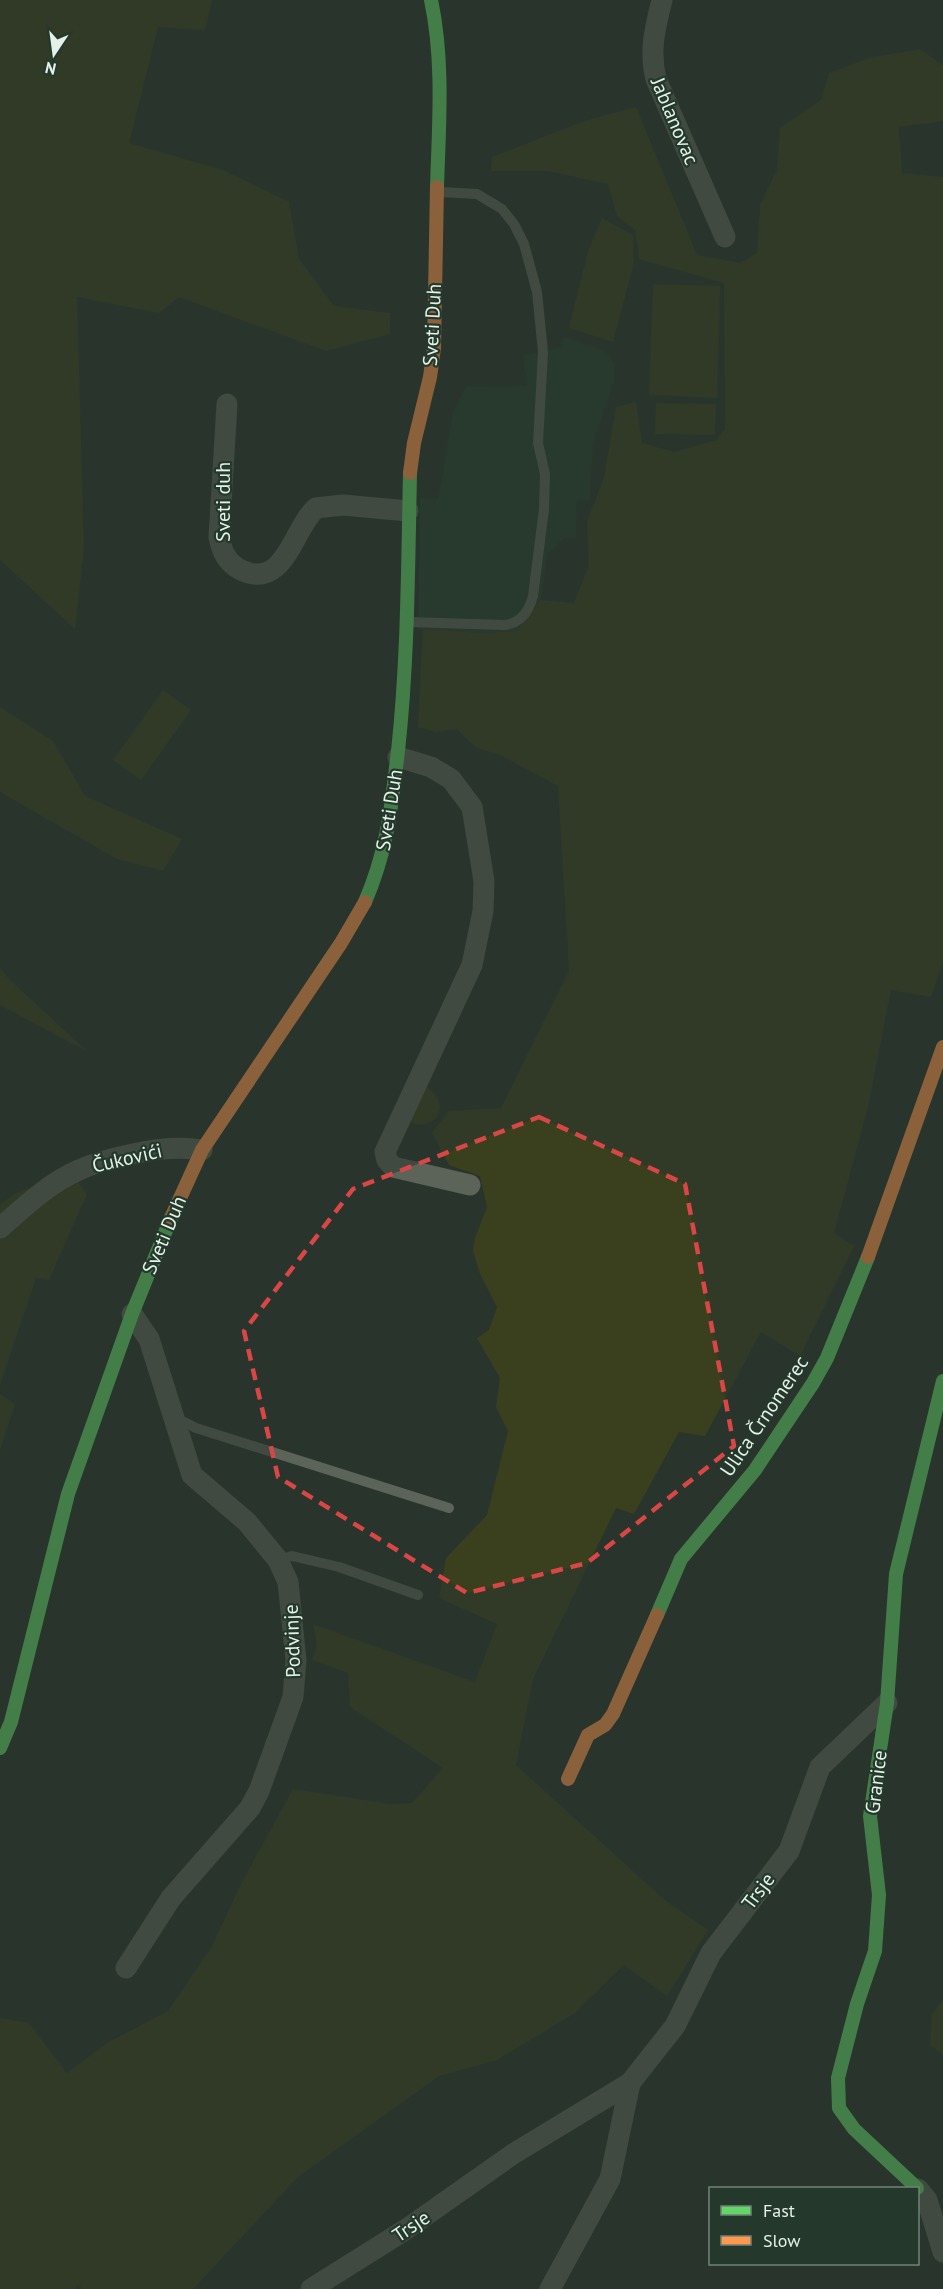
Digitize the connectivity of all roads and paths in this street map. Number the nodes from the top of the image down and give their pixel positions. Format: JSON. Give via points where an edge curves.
{"nodes":[{"id":1,"x":431,"y":0,"type":"edge"},
{"id":2,"x":662,"y":0,"type":"edge"},
{"id":3,"x":438,"y":192,"type":"junction"},
{"id":4,"x":726,"y":237,"type":"dead end"},
{"id":5,"x":227,"y":404,"type":"dead end"},
{"id":6,"x":408,"y":511,"type":"junction"},
{"id":7,"x":407,"y":622,"type":"junction"},
{"id":8,"x":398,"y":757,"type":"junction"},
{"id":9,"x":943,"y":1047,"type":"edge"},
{"id":10,"x":202,"y":1150,"type":"junction"},
{"id":11,"x":470,"y":1185,"type":"dead end"},
{"id":12,"x":0,"y":1228,"type":"edge"},
{"id":13,"x":132,"y":1314,"type":"junction"},
{"id":14,"x":943,"y":1381,"type":"edge"},
{"id":15,"x":173,"y":1416,"type":"junction"},
{"id":16,"x":449,"y":1508,"type":"dead end"},
{"id":17,"x":279,"y":1560,"type":"junction"},
{"id":18,"x":418,"y":1595,"type":"dead end"},
{"id":19,"x":887,"y":1703,"type":"junction"},
{"id":20,"x":0,"y":1748,"type":"edge"},
{"id":21,"x":568,"y":1779,"type":"dead end"},
{"id":22,"x":126,"y":1968,"type":"dead end"},
{"id":23,"x":630,"y":2083,"type":"junction"},
{"id":24,"x":915,"y":2187,"type":"edge"},
{"id":25,"x":919,"y":2191,"type":"edge"},
{"id":26,"x":943,"y":2252,"type":"edge"},
{"id":27,"x":311,"y":2289,"type":"edge"},
{"id":28,"x":550,"y":2289,"type":"edge"}],
"edges":[{"from":1,"to":3,"type":"main road","name":"Sveti Duh","via":[[440,67]]},
{"from":2,"to":4,"type":"street","name":"Jablanovac","via":[[652,41],[656,79]]},
{"from":3,"to":6,"type":"main road","name":"Sveti Duh","via":[[434,348],[412,458]]},
{"from":3,"to":7,"type":"lane","via":[[477,194],[502,209],[524,244],[537,292],[543,345],[538,443],[544,462],[544,509],[530,607],[521,620],[505,625]]},
{"from":5,"to":6,"type":"street","name":"Sveti duh","via":[[219,537],[225,557],[234,566],[254,574],[272,570],[287,555],[304,521],[316,508],[343,505]]},
{"from":6,"to":7,"type":"main road","name":"Sveti Duh"},
{"from":7,"to":8,"type":"main road","name":"Sveti Duh"},
{"from":8,"to":10,"type":"main road","name":"Sveti Duh","via":[[387,842],[365,901]]},
{"from":8,"to":11,"type":"street","name":"Sveti Duh","via":[[431,767],[451,779],[472,807],[484,881],[483,911],[472,965],[385,1152],[393,1167]]},
{"from":9,"to":21,"type":"main road","name":"Ulica Črnomerec","via":[[865,1265],[827,1358],[755,1470],[681,1559],[613,1714],[605,1725],[588,1735]]},
{"from":10,"to":12,"type":"street","name":"Čukovići","via":[[156,1149],[105,1160],[77,1171],[39,1195]]},
{"from":10,"to":13,"type":"main road","name":"Sveti Duh"},
{"from":13,"to":15,"type":"street","name":"Podvinje","via":[[149,1339]]},
{"from":13,"to":20,"type":"main road","name":"Sveti Duh","via":[[68,1494],[11,1722]]},
{"from":14,"to":19,"type":"main road","name":"Granice","via":[[896,1574]]},
{"from":15,"to":16,"type":"lane","via":[[196,1428]]},
{"from":15,"to":17,"type":"street","name":"Podvinje","via":[[192,1475],[247,1522]]},
{"from":17,"to":18,"type":"lane","via":[[292,1556],[339,1567]]},
{"from":17,"to":22,"type":"street","name":"Podvinje","via":[[288,1582],[293,1619],[293,1697],[259,1791],[244,1816],[171,1898]]},
{"from":19,"to":23,"type":"street","name":"Trsje","via":[[820,1767],[789,1851],[711,1953],[675,2026]]},
{"from":19,"to":24,"type":"main road","name":"Granice","via":[[870,1816],[879,1895],[875,1951],[838,2078],[839,2108],[854,2129]]},
{"from":23,"to":27,"type":"street","name":"Trsje","via":[[513,2154],[405,2230]]},
{"from":23,"to":28,"type":"street","name":"Trsje","via":[[610,2179]]},
{"from":25,"to":26,"type":"street","name":"Granice","via":[[927,2200]]}]}
